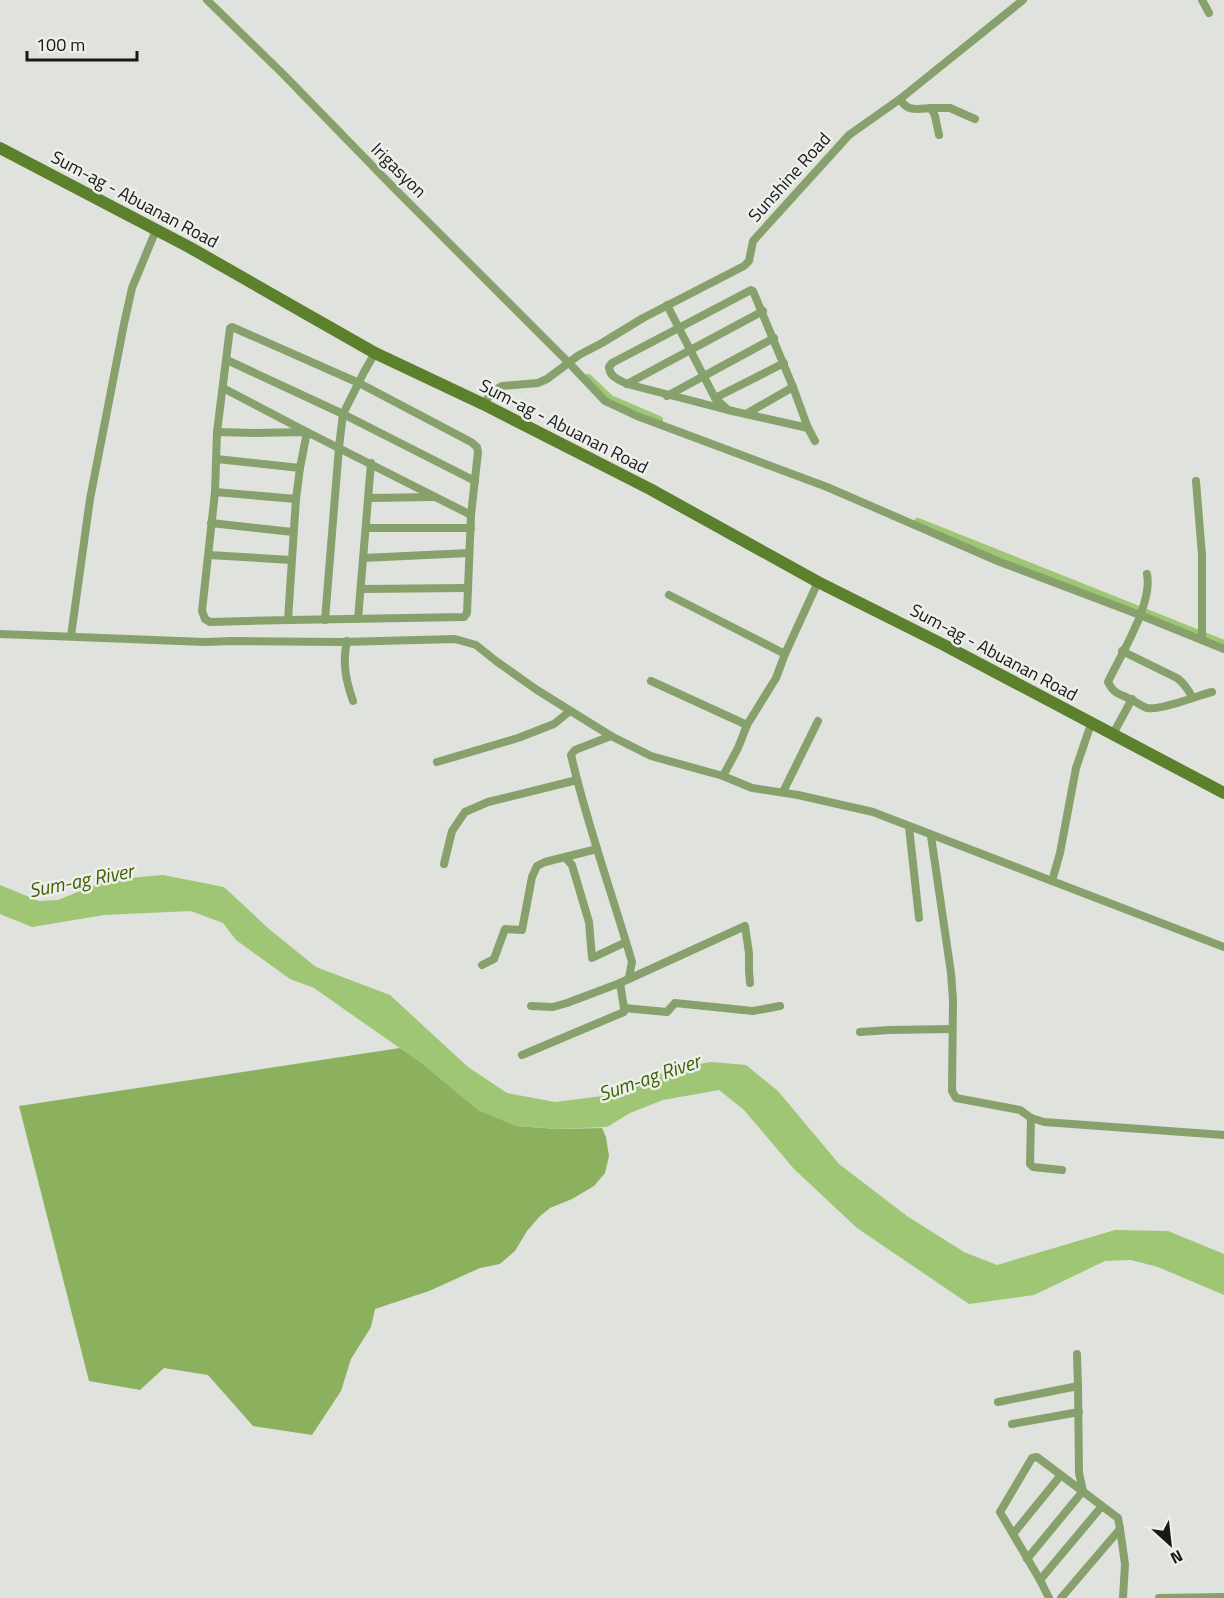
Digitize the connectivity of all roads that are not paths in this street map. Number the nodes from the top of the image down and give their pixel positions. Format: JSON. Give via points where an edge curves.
{"nodes":[{"id":1,"x":207,"y":0,"type":"edge"},
{"id":2,"x":1023,"y":0,"type":"edge"},
{"id":3,"x":1202,"y":0,"type":"edge"},
{"id":4,"x":1209,"y":13,"type":"dead end"},
{"id":5,"x":900,"y":99,"type":"junction"},
{"id":6,"x":931,"y":108,"type":"junction"},
{"id":7,"x":975,"y":118,"type":"dead end"},
{"id":8,"x":939,"y":135,"type":"dead end"},
{"id":9,"x":0,"y":148,"type":"edge"},
{"id":10,"x":156,"y":230,"type":"junction"},
{"id":11,"x":667,"y":305,"type":"junction"},
{"id":12,"x":763,"y":311,"type":"junction"},
{"id":13,"x":679,"y":328,"type":"junction"},
{"id":14,"x":774,"y":338,"type":"junction"},
{"id":15,"x":691,"y":351,"type":"junction"},
{"id":16,"x":375,"y":353,"type":"junction"},
{"id":17,"x":227,"y":360,"type":"junction"},
{"id":18,"x":569,"y":363,"type":"junction"},
{"id":19,"x":784,"y":363,"type":"junction"},
{"id":20,"x":703,"y":375,"type":"junction"},
{"id":21,"x":359,"y":383,"type":"junction"},
{"id":22,"x":627,"y":384,"type":"junction"},
{"id":23,"x":793,"y":387,"type":"junction"},
{"id":24,"x":223,"y":388,"type":"junction"},
{"id":25,"x":666,"y":396,"type":"junction"},
{"id":26,"x":715,"y":398,"type":"junction"},
{"id":27,"x":483,"y":404,"type":"junction"},
{"id":28,"x":728,"y":410,"type":"junction"},
{"id":29,"x":343,"y":414,"type":"junction"},
{"id":30,"x":746,"y":414,"type":"junction"},
{"id":31,"x":808,"y":429,"type":"junction"},
{"id":32,"x":217,"y":432,"type":"junction"},
{"id":33,"x":307,"y":432,"type":"junction"},
{"id":34,"x":815,"y":441,"type":"dead end"},
{"id":35,"x":339,"y":447,"type":"junction"},
{"id":36,"x":217,"y":459,"type":"junction"},
{"id":37,"x":371,"y":463,"type":"junction"},
{"id":38,"x":300,"y":468,"type":"junction"},
{"id":39,"x":475,"y":481,"type":"junction"},
{"id":40,"x":1196,"y":481,"type":"dead end"},
{"id":41,"x":215,"y":492,"type":"junction"},
{"id":42,"x":437,"y":497,"type":"junction"},
{"id":43,"x":369,"y":498,"type":"junction"},
{"id":44,"x":296,"y":499,"type":"junction"},
{"id":45,"x":471,"y":515,"type":"junction"},
{"id":46,"x":211,"y":523,"type":"junction"},
{"id":47,"x":366,"y":528,"type":"junction"},
{"id":48,"x":471,"y":528,"type":"junction"},
{"id":49,"x":293,"y":532,"type":"junction"},
{"id":50,"x":469,"y":554,"type":"junction"},
{"id":51,"x":209,"y":555,"type":"junction"},
{"id":52,"x":363,"y":558,"type":"junction"},
{"id":53,"x":291,"y":560,"type":"junction"},
{"id":54,"x":1147,"y":574,"type":"dead end"},
{"id":55,"x":818,"y":582,"type":"junction"},
{"id":56,"x":467,"y":588,"type":"junction"},
{"id":57,"x":361,"y":589,"type":"junction"},
{"id":58,"x":669,"y":596,"type":"dead end"},
{"id":59,"x":1142,"y":612,"type":"junction"},
{"id":60,"x":358,"y":619,"type":"junction"},
{"id":61,"x":288,"y":620,"type":"junction"},
{"id":62,"x":325,"y":620,"type":"junction"},
{"id":63,"x":0,"y":634,"type":"edge"},
{"id":64,"x":71,"y":636,"type":"junction"},
{"id":65,"x":1202,"y":636,"type":"junction"},
{"id":66,"x":346,"y":641,"type":"junction"},
{"id":67,"x":1224,"y":649,"type":"edge"},
{"id":68,"x":1122,"y":651,"type":"junction"},
{"id":69,"x":785,"y":654,"type":"junction"},
{"id":70,"x":651,"y":681,"type":"dead end"},
{"id":71,"x":1212,"y":692,"type":"dead end"},
{"id":72,"x":1192,"y":697,"type":"junction"},
{"id":73,"x":1132,"y":699,"type":"junction"},
{"id":74,"x":353,"y":701,"type":"dead end"},
{"id":75,"x":570,"y":711,"type":"junction"},
{"id":76,"x":818,"y":721,"type":"dead end"},
{"id":77,"x":1091,"y":724,"type":"junction"},
{"id":78,"x":747,"y":725,"type":"junction"},
{"id":79,"x":1113,"y":734,"type":"junction"},
{"id":80,"x":611,"y":736,"type":"junction"},
{"id":81,"x":437,"y":762,"type":"dead end"},
{"id":82,"x":723,"y":776,"type":"junction"},
{"id":83,"x":577,"y":780,"type":"junction"},
{"id":84,"x":783,"y":792,"type":"junction"},
{"id":85,"x":1224,"y":793,"type":"edge"},
{"id":86,"x":909,"y":827,"type":"junction"},
{"id":87,"x":931,"y":836,"type":"junction"},
{"id":88,"x":597,"y":849,"type":"junction"},
{"id":89,"x":565,"y":857,"type":"junction"},
{"id":90,"x":444,"y":864,"type":"dead end"},
{"id":91,"x":1052,"y":881,"type":"junction"},
{"id":92,"x":919,"y":918,"type":"dead end"},
{"id":93,"x":626,"y":942,"type":"junction"},
{"id":94,"x":1224,"y":947,"type":"edge"},
{"id":95,"x":482,"y":965,"type":"dead end"},
{"id":96,"x":629,"y":977,"type":"junction"},
{"id":97,"x":620,"y":983,"type":"junction"},
{"id":98,"x":750,"y":983,"type":"dead end"},
{"id":99,"x":531,"y":1006,"type":"dead end"},
{"id":100,"x":780,"y":1006,"type":"dead end"},
{"id":101,"x":624,"y":1008,"type":"junction"},
{"id":102,"x":952,"y":1029,"type":"junction"},
{"id":103,"x":860,"y":1032,"type":"dead end"},
{"id":104,"x":522,"y":1055,"type":"dead end"},
{"id":105,"x":1031,"y":1118,"type":"junction"},
{"id":106,"x":1224,"y":1135,"type":"edge"},
{"id":107,"x":1062,"y":1170,"type":"dead end"},
{"id":108,"x":1077,"y":1354,"type":"dead end"},
{"id":109,"x":1078,"y":1386,"type":"junction"},
{"id":110,"x":998,"y":1402,"type":"dead end"},
{"id":111,"x":1079,"y":1412,"type":"junction"},
{"id":112,"x":1012,"y":1424,"type":"dead end"},
{"id":113,"x":1060,"y":1475,"type":"junction"},
{"id":114,"x":1083,"y":1491,"type":"junction"},
{"id":115,"x":1102,"y":1506,"type":"junction"},
{"id":116,"x":1120,"y":1529,"type":"junction"},
{"id":117,"x":1013,"y":1534,"type":"junction"},
{"id":118,"x":1027,"y":1559,"type":"junction"},
{"id":119,"x":1040,"y":1580,"type":"junction"},
{"id":120,"x":1221,"y":1597,"type":"edge"},
{"id":121,"x":1049,"y":1598,"type":"edge"},
{"id":122,"x":1061,"y":1598,"type":"edge"},
{"id":123,"x":1123,"y":1598,"type":"edge"},
{"id":124,"x":1159,"y":1598,"type":"edge"}],
"edges":[{"from":1,"to":18,"type":"street","name":"Irigasyon"},
{"from":2,"to":5,"type":"street","name":"Sunshine Road"},
{"from":3,"to":4,"type":"street"},
{"from":5,"to":6,"type":"street","via":[[908,108]]},
{"from":5,"to":11,"type":"street","name":"Sunshine Road","via":[[849,135],[753,241],[749,261],[744,266]]},
{"from":6,"to":7,"type":"street","via":[[950,108]]},
{"from":6,"to":8,"type":"street"},
{"from":9,"to":10,"type":"main road","name":"Sum-ag - Abuanan Road"},
{"from":10,"to":16,"type":"main road","name":"Sum-ag - Abuanan Road"},
{"from":10,"to":64,"type":"street","via":[[132,288],[124,324],[90,499]]},
{"from":11,"to":13,"type":"street"},
{"from":11,"to":18,"type":"street","name":"Sunshine Road"},
{"from":12,"to":13,"type":"street","via":[[749,290]]},
{"from":12,"to":14,"type":"street"},
{"from":12,"to":15,"type":"street"},
{"from":13,"to":15,"type":"street"},
{"from":13,"to":22,"type":"street","via":[[612,363],[609,373]]},
{"from":14,"to":19,"type":"street"},
{"from":14,"to":20,"type":"street"},
{"from":15,"to":20,"type":"street"},
{"from":15,"to":22,"type":"street"},
{"from":16,"to":21,"type":"street"},
{"from":16,"to":27,"type":"main road","name":"Sum-ag - Abuanan Road"},
{"from":17,"to":21,"type":"street","via":[[233,326]]},
{"from":17,"to":24,"type":"street"},
{"from":17,"to":29,"type":"street"},
{"from":18,"to":27,"type":"street","name":"Sunshine Road","via":[[538,383],[498,388]]},
{"from":18,"to":59,"type":"street","name":"Irigasyon","via":[[605,401],[637,416],[827,487],[1000,562]]},
{"from":19,"to":23,"type":"street"},
{"from":19,"to":26,"type":"street"},
{"from":20,"to":25,"type":"street"},
{"from":20,"to":26,"type":"street"},
{"from":21,"to":29,"type":"street"},
{"from":21,"to":39,"type":"street","via":[[477,447]]},
{"from":22,"to":25,"type":"street"},
{"from":23,"to":30,"type":"street"},
{"from":23,"to":31,"type":"street"},
{"from":24,"to":32,"type":"street"},
{"from":24,"to":33,"type":"street"},
{"from":25,"to":28,"type":"street"},
{"from":26,"to":28,"type":"street"},
{"from":27,"to":55,"type":"main road","name":"Sum-ag - Abuanan Road","via":[[650,489]]},
{"from":28,"to":30,"type":"street"},
{"from":29,"to":35,"type":"street"},
{"from":29,"to":39,"type":"street"},
{"from":30,"to":31,"type":"street"},
{"from":31,"to":34,"type":"street"},
{"from":32,"to":33,"type":"street"},
{"from":32,"to":36,"type":"street"},
{"from":33,"to":35,"type":"street"},
{"from":33,"to":38,"type":"street"},
{"from":35,"to":37,"type":"street"},
{"from":35,"to":62,"type":"street"},
{"from":36,"to":38,"type":"street"},
{"from":36,"to":41,"type":"street"},
{"from":37,"to":42,"type":"street"},
{"from":37,"to":43,"type":"street"},
{"from":38,"to":44,"type":"street"},
{"from":39,"to":45,"type":"street"},
{"from":40,"to":65,"type":"street","via":[[1202,555]]},
{"from":41,"to":44,"type":"street"},
{"from":41,"to":46,"type":"street"},
{"from":42,"to":43,"type":"street"},
{"from":42,"to":45,"type":"street"},
{"from":43,"to":47,"type":"street"},
{"from":44,"to":49,"type":"street"},
{"from":45,"to":48,"type":"street"},
{"from":46,"to":49,"type":"street"},
{"from":46,"to":51,"type":"street"},
{"from":47,"to":48,"type":"street"},
{"from":47,"to":52,"type":"street"},
{"from":48,"to":50,"type":"street"},
{"from":49,"to":53,"type":"street"},
{"from":50,"to":52,"type":"street"},
{"from":50,"to":56,"type":"street"},
{"from":51,"to":53,"type":"street"},
{"from":51,"to":61,"type":"street","via":[[202,611],[205,619]]},
{"from":52,"to":57,"type":"street"},
{"from":53,"to":61,"type":"street"},
{"from":54,"to":59,"type":"street","via":[[1149,583]]},
{"from":55,"to":69,"type":"street"},
{"from":55,"to":77,"type":"main road","name":"Sum-ag - Abuanan Road"},
{"from":56,"to":57,"type":"street"},
{"from":56,"to":60,"type":"street","via":[[464,617]]},
{"from":57,"to":60,"type":"street"},
{"from":58,"to":69,"type":"street"},
{"from":59,"to":65,"type":"street","name":"Irigasyon"},
{"from":59,"to":68,"type":"street"},
{"from":60,"to":62,"type":"street"},
{"from":61,"to":62,"type":"street"},
{"from":63,"to":64,"type":"street"},
{"from":64,"to":66,"type":"street","via":[[150,641]]},
{"from":65,"to":67,"type":"street","name":"Irigasyon"},
{"from":66,"to":74,"type":"street","via":[[344,670]]},
{"from":66,"to":75,"type":"street","via":[[455,639],[476,645]]},
{"from":68,"to":72,"type":"street","via":[[1177,678]]},
{"from":68,"to":73,"type":"street","via":[[1108,682],[1116,693]]},
{"from":69,"to":78,"type":"street","via":[[776,678]]},
{"from":70,"to":78,"type":"street"},
{"from":71,"to":72,"type":"street"},
{"from":72,"to":73,"type":"street","via":[[1159,708],[1146,708]]},
{"from":73,"to":79,"type":"street"},
{"from":75,"to":80,"type":"street"},
{"from":75,"to":81,"type":"street","via":[[554,724],[518,738]]},
{"from":76,"to":84,"type":"street"},
{"from":77,"to":79,"type":"main road","name":"Sum-ag - Abuanan Road"},
{"from":77,"to":91,"type":"street","via":[[1076,768]]},
{"from":78,"to":82,"type":"street"},
{"from":79,"to":85,"type":"main road","name":"Sum-ag - Abuanan Road"},
{"from":80,"to":82,"type":"street","via":[[651,756]]},
{"from":80,"to":83,"type":"street","via":[[573,752]]},
{"from":82,"to":84,"type":"street","via":[[752,788]]},
{"from":83,"to":88,"type":"street"},
{"from":83,"to":90,"type":"street","via":[[488,802],[465,812],[453,831]]},
{"from":84,"to":86,"type":"street","via":[[863,810]]},
{"from":86,"to":87,"type":"street"},
{"from":86,"to":92,"type":"street"},
{"from":87,"to":91,"type":"street"},
{"from":87,"to":102,"type":"street","via":[[951,973]]},
{"from":88,"to":89,"type":"street"},
{"from":88,"to":93,"type":"street"},
{"from":89,"to":93,"type":"street","via":[[572,865],[589,922],[592,958]]},
{"from":89,"to":95,"type":"street","via":[[535,868],[523,929],[505,929],[494,959]]},
{"from":91,"to":94,"type":"street"},
{"from":93,"to":96,"type":"street","via":[[632,962]]},
{"from":96,"to":97,"type":"street"},
{"from":96,"to":98,"type":"street","via":[[745,926]]},
{"from":97,"to":99,"type":"street","via":[[559,1006]]},
{"from":97,"to":101,"type":"street"},
{"from":100,"to":101,"type":"street","via":[[753,1011],[675,1003],[667,1012]]},
{"from":101,"to":104,"type":"street","via":[[624,1012]]},
{"from":102,"to":103,"type":"street"},
{"from":102,"to":105,"type":"street","via":[[953,1095],[1020,1110]]},
{"from":105,"to":106,"type":"street"},
{"from":105,"to":107,"type":"street","via":[[1030,1164]]},
{"from":108,"to":109,"type":"street"},
{"from":109,"to":110,"type":"street"},
{"from":109,"to":111,"type":"street"},
{"from":111,"to":112,"type":"street"},
{"from":111,"to":114,"type":"street","via":[[1079,1473]]},
{"from":113,"to":114,"type":"street"},
{"from":113,"to":117,"type":"street"},
{"from":113,"to":117,"type":"street","via":[[1037,1457],[1032,1458],[1000,1512]]},
{"from":114,"to":115,"type":"street"},
{"from":114,"to":118,"type":"street"},
{"from":115,"to":116,"type":"street","via":[[1118,1518]]},
{"from":115,"to":119,"type":"street"},
{"from":116,"to":122,"type":"street"},
{"from":116,"to":123,"type":"street","via":[[1125,1564]]},
{"from":117,"to":118,"type":"street"},
{"from":118,"to":119,"type":"street"},
{"from":119,"to":121,"type":"street"},
{"from":120,"to":124,"type":"street"}]}
